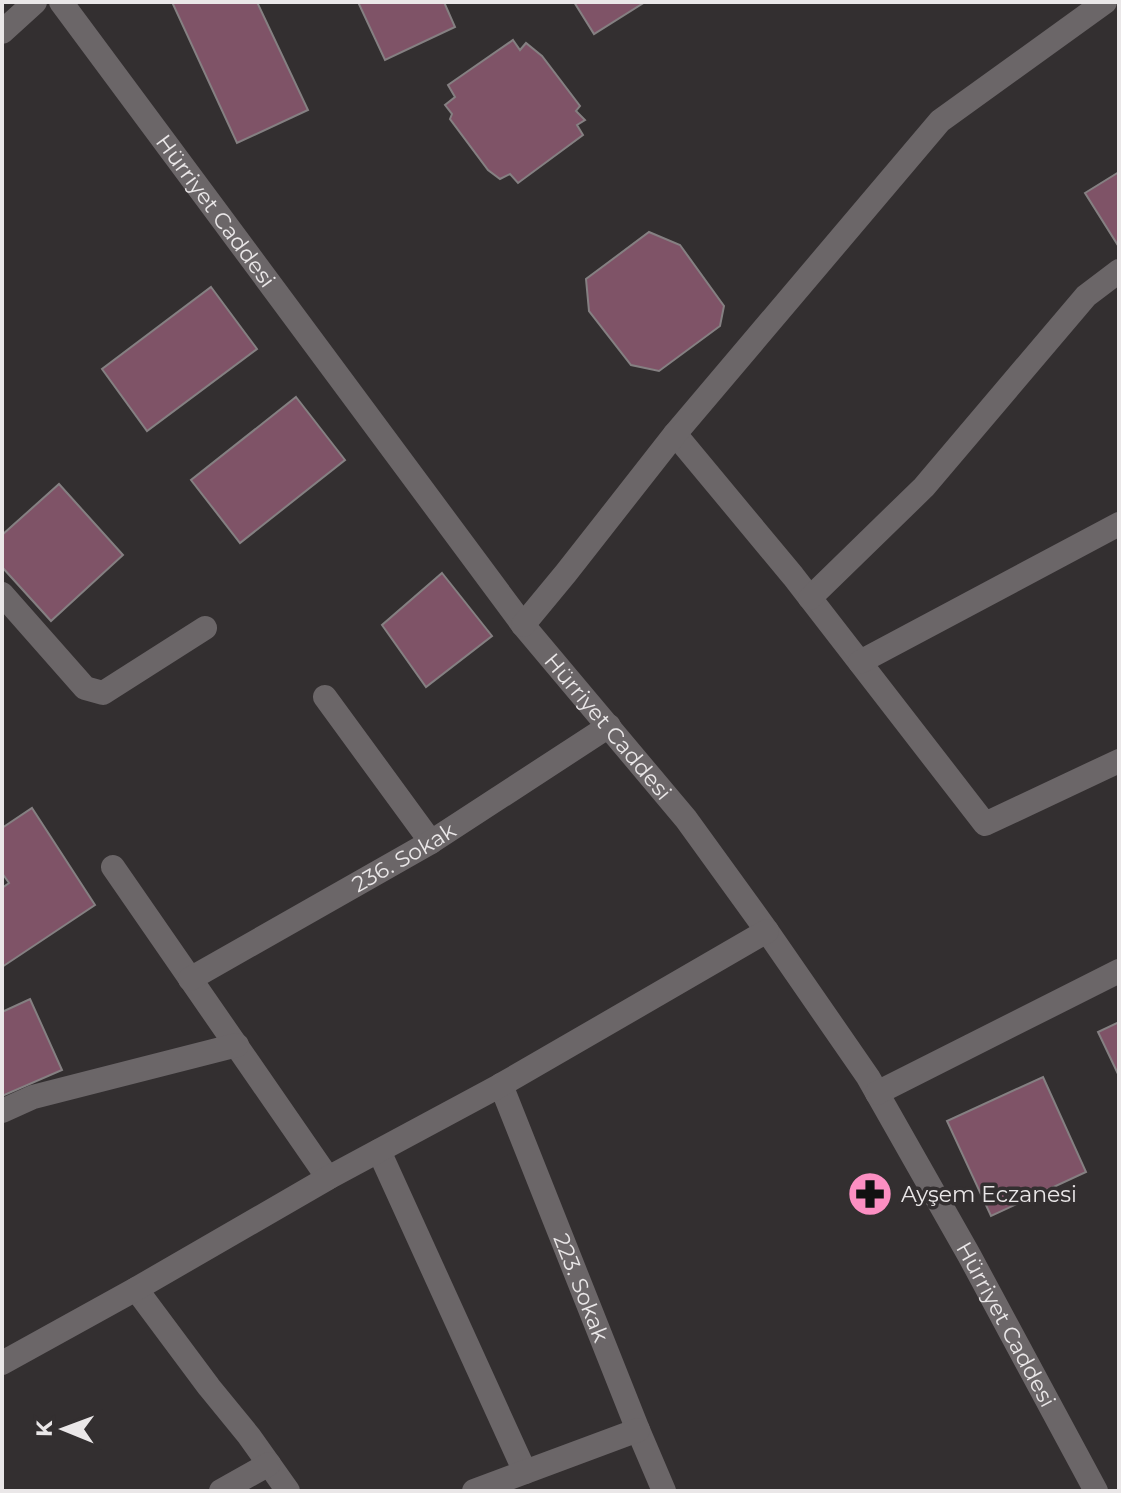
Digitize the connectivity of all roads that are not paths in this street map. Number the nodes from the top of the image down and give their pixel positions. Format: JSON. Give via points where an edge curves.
{"nodes":[{"id":1,"x":35,"y":2,"type":"edge"},
{"id":2,"x":61,"y":2,"type":"edge"},
{"id":3,"x":1105,"y":2,"type":"edge"},
{"id":4,"x":2,"y":32,"type":"edge"},
{"id":5,"x":1119,"y":271,"type":"edge"},
{"id":6,"x":675,"y":434,"type":"junction"},
{"id":7,"x":1119,"y":524,"type":"edge"},
{"id":8,"x":2,"y":594,"type":"edge"},
{"id":9,"x":810,"y":598,"type":"junction"},
{"id":10,"x":523,"y":625,"type":"junction"},
{"id":11,"x":205,"y":628,"type":"dead end"},
{"id":12,"x":860,"y":662,"type":"junction"},
{"id":13,"x":325,"y":697,"type":"dead end"},
{"id":14,"x":609,"y":726,"type":"junction"},
{"id":15,"x":1119,"y":761,"type":"edge"},
{"id":16,"x":431,"y":842,"type":"junction"},
{"id":17,"x":113,"y":867,"type":"dead end"},
{"id":18,"x":767,"y":931,"type":"junction"},
{"id":19,"x":1119,"y":971,"type":"edge"},
{"id":20,"x":190,"y":979,"type":"junction"},
{"id":21,"x":237,"y":1045,"type":"junction"},
{"id":22,"x":501,"y":1085,"type":"junction"},
{"id":23,"x":877,"y":1093,"type":"junction"},
{"id":24,"x":2,"y":1111,"type":"edge"},
{"id":25,"x":379,"y":1151,"type":"junction"},
{"id":26,"x":328,"y":1178,"type":"junction"},
{"id":27,"x":136,"y":1289,"type":"junction"},
{"id":28,"x":2,"y":1363,"type":"edge"},
{"id":29,"x":638,"y":1430,"type":"junction"},
{"id":30,"x":269,"y":1464,"type":"junction"},
{"id":31,"x":525,"y":1472,"type":"junction"},
{"id":32,"x":221,"y":1491,"type":"edge"},
{"id":33,"x":288,"y":1491,"type":"edge"},
{"id":34,"x":474,"y":1491,"type":"edge"},
{"id":35,"x":664,"y":1491,"type":"edge"},
{"id":36,"x":1096,"y":1491,"type":"edge"}],
"edges":[{"from":1,"to":4,"type":"street"},
{"from":2,"to":10,"type":"street","name":"Hürriyet Caddesi"},
{"from":3,"to":6,"type":"street","via":[[940,121]]},
{"from":5,"to":9,"type":"street","via":[[1086,296],[924,487]]},
{"from":6,"to":9,"type":"street"},
{"from":6,"to":10,"type":"street"},
{"from":7,"to":12,"type":"street"},
{"from":8,"to":11,"type":"street","via":[[85,688],[103,693]]},
{"from":9,"to":12,"type":"street"},
{"from":10,"to":14,"type":"street","name":"Hürriyet Caddesi"},
{"from":12,"to":15,"type":"street","via":[[985,824]]},
{"from":13,"to":16,"type":"street"},
{"from":14,"to":16,"type":"street","name":"236. Sokak"},
{"from":14,"to":18,"type":"street","name":"Hürriyet Caddesi","via":[[686,819]]},
{"from":16,"to":20,"type":"street","name":"236. Sokak"},
{"from":17,"to":20,"type":"street"},
{"from":18,"to":22,"type":"street"},
{"from":18,"to":23,"type":"street","name":"Hürriyet Caddesi"},
{"from":19,"to":23,"type":"street"},
{"from":20,"to":21,"type":"street"},
{"from":21,"to":24,"type":"street","via":[[33,1097]]},
{"from":21,"to":26,"type":"street"},
{"from":22,"to":25,"type":"street"},
{"from":22,"to":29,"type":"street","name":"223. Sokak"},
{"from":23,"to":36,"type":"street","name":"Hürriyet Caddesi"},
{"from":25,"to":26,"type":"street"},
{"from":25,"to":31,"type":"street"},
{"from":26,"to":27,"type":"street"},
{"from":27,"to":28,"type":"street"},
{"from":27,"to":30,"type":"street"},
{"from":29,"to":31,"type":"street"},
{"from":29,"to":35,"type":"street","name":"223. Sokak"},
{"from":30,"to":32,"type":"street"},
{"from":30,"to":33,"type":"street"},
{"from":31,"to":34,"type":"street"}]}
